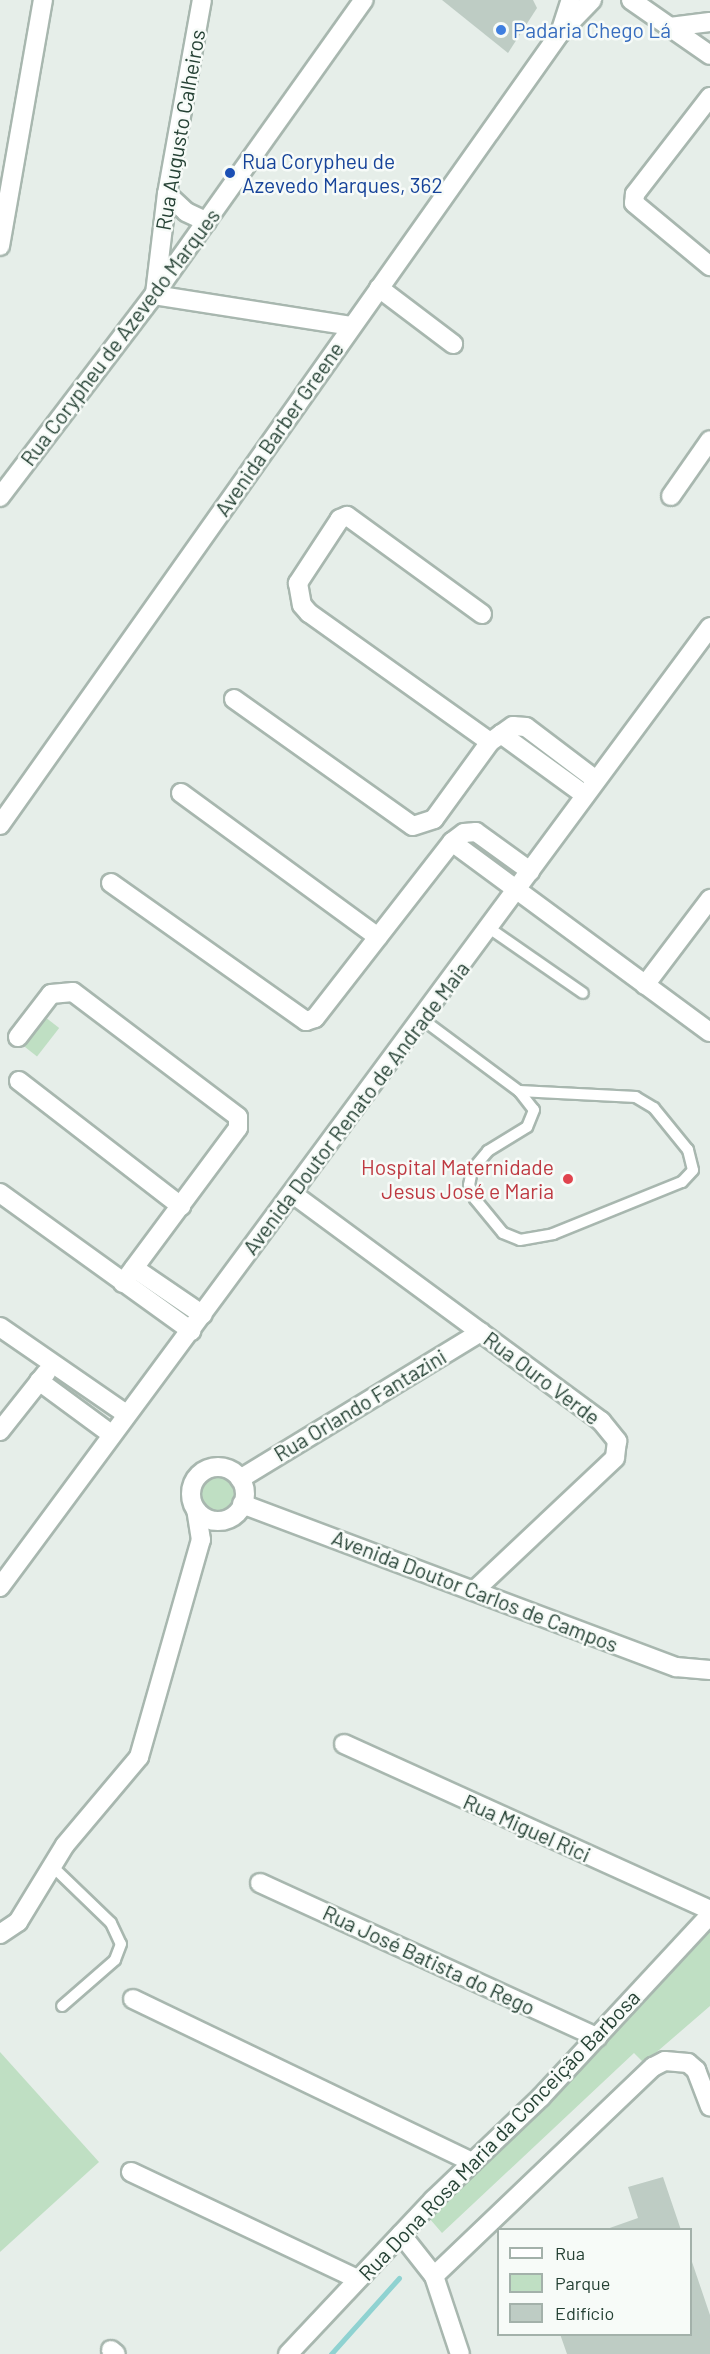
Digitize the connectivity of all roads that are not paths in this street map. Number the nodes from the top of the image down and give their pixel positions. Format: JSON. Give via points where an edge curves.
{"nodes":[{"id":1,"x":43,"y":0,"type":"edge"},
{"id":2,"x":202,"y":0,"type":"edge"},
{"id":3,"x":364,"y":0,"type":"edge"},
{"id":4,"x":571,"y":0,"type":"edge"},
{"id":5,"x":592,"y":0,"type":"edge"},
{"id":6,"x":632,"y":0,"type":"edge"},
{"id":7,"x":710,"y":22,"type":"edge"},
{"id":8,"x":670,"y":27,"type":"junction"},
{"id":9,"x":560,"y":33,"type":"junction"},
{"id":10,"x":710,"y":55,"type":"edge"},
{"id":11,"x":710,"y":97,"type":"edge"},
{"id":12,"x":167,"y":194,"type":"junction"},
{"id":13,"x":207,"y":222,"type":"junction"},
{"id":14,"x":2,"y":227,"type":"edge"},
{"id":15,"x":0,"y":246,"type":"edge"},
{"id":16,"x":710,"y":266,"type":"edge"},
{"id":17,"x":379,"y":288,"type":"junction"},
{"id":18,"x":154,"y":295,"type":"junction"},
{"id":19,"x":351,"y":327,"type":"junction"},
{"id":20,"x":453,"y":344,"type":"dead end"},
{"id":21,"x":710,"y":440,"type":"edge"},
{"id":22,"x":6,"y":480,"type":"edge"},
{"id":23,"x":671,"y":496,"type":"dead end"},
{"id":24,"x":0,"y":497,"type":"edge"},
{"id":25,"x":482,"y":614,"type":"dead end"},
{"id":26,"x":710,"y":627,"type":"edge"},
{"id":27,"x":234,"y":699,"type":"dead end"},
{"id":28,"x":495,"y":738,"type":"junction"},
{"id":29,"x":596,"y":780,"type":"junction"},
{"id":30,"x":181,"y":793,"type":"dead end"},
{"id":31,"x":585,"y":795,"type":"junction"},
{"id":32,"x":0,"y":825,"type":"edge"},
{"id":33,"x":452,"y":842,"type":"junction"},
{"id":34,"x":530,"y":871,"type":"junction"},
{"id":35,"x":111,"y":883,"type":"dead end"},
{"id":36,"x":518,"y":890,"type":"junction"},
{"id":37,"x":710,"y":899,"type":"edge"},
{"id":38,"x":489,"y":928,"type":"junction"},
{"id":39,"x":378,"y":937,"type":"junction"},
{"id":40,"x":645,"y":985,"type":"junction"},
{"id":41,"x":583,"y":993,"type":"dead end"},
{"id":42,"x":422,"y":1019,"type":"junction"},
{"id":43,"x":710,"y":1032,"type":"edge"},
{"id":44,"x":18,"y":1037,"type":"dead end"},
{"id":45,"x":19,"y":1081,"type":"dead end"},
{"id":46,"x":519,"y":1091,"type":"junction"},
{"id":47,"x":0,"y":1193,"type":"edge"},
{"id":48,"x":292,"y":1194,"type":"junction"},
{"id":49,"x":181,"y":1206,"type":"junction"},
{"id":50,"x":134,"y":1268,"type":"junction"},
{"id":51,"x":123,"y":1283,"type":"junction"},
{"id":52,"x":203,"y":1315,"type":"junction"},
{"id":53,"x":0,"y":1326,"type":"edge"},
{"id":54,"x":191,"y":1331,"type":"junction"},
{"id":55,"x":481,"y":1332,"type":"junction"},
{"id":56,"x":52,"y":1364,"type":"junction"},
{"id":57,"x":39,"y":1381,"type":"junction"},
{"id":58,"x":126,"y":1414,"type":"junction"},
{"id":59,"x":0,"y":1431,"type":"edge"},
{"id":60,"x":111,"y":1434,"type":"junction"},
{"id":61,"x":240,"y":1479,"type":"junction"},
{"id":62,"x":242,"y":1504,"type":"junction"},
{"id":63,"x":196,"y":1510,"type":"junction"},
{"id":64,"x":229,"y":1519,"type":"junction"},
{"id":65,"x":201,"y":1540,"type":"junction"},
{"id":66,"x":0,"y":1587,"type":"edge"},
{"id":67,"x":475,"y":1590,"type":"junction"},
{"id":68,"x":710,"y":1670,"type":"edge"},
{"id":69,"x":344,"y":1744,"type":"dead end"},
{"id":70,"x":51,"y":1865,"type":"junction"},
{"id":71,"x":260,"y":1883,"type":"dead end"},
{"id":72,"x":710,"y":1910,"type":"edge"},
{"id":73,"x":710,"y":1915,"type":"edge"},
{"id":74,"x":0,"y":1934,"type":"edge"},
{"id":75,"x":132,"y":2000,"type":"dead end"},
{"id":76,"x":62,"y":2006,"type":"dead end"},
{"id":77,"x":597,"y":2037,"type":"junction"},
{"id":78,"x":709,"y":2100,"type":"edge"},
{"id":79,"x":472,"y":2162,"type":"junction"},
{"id":80,"x":131,"y":2172,"type":"dead end"},
{"id":81,"x":401,"y":2234,"type":"junction"},
{"id":82,"x":434,"y":2276,"type":"junction"},
{"id":83,"x":357,"y":2279,"type":"junction"},
{"id":84,"x":288,"y":2354,"type":"edge"},
{"id":85,"x":460,"y":2354,"type":"edge"}],
"edges":[{"from":1,"to":14,"type":"street"},
{"from":2,"to":12,"type":"street","name":"Rua Augusto Calheiros"},
{"from":3,"to":13,"type":"street","name":"Rua Corypheu de Azevedo Marques"},
{"from":4,"to":9,"type":"street","name":"Avenida Barber Greene"},
{"from":5,"to":9,"type":"street","name":"Avenida Barber Greene"},
{"from":6,"to":8,"type":"street"},
{"from":7,"to":8,"type":"street"},
{"from":8,"to":10,"type":"street"},
{"from":9,"to":17,"type":"street","name":"Avenida Barber Greene"},
{"from":11,"to":16,"type":"street","via":[[635,195],[634,202]]},
{"from":12,"to":13,"type":"street","via":[[186,212]]},
{"from":12,"to":18,"type":"street","name":"Rua Augusto Calheiros"},
{"from":13,"to":18,"type":"street","name":"Rua Corypheu de Azevedo Marques"},
{"from":14,"to":15,"type":"street"},
{"from":17,"to":19,"type":"street","name":"Avenida Barber Greene"},
{"from":17,"to":20,"type":"street"},
{"from":18,"to":19,"type":"street"},
{"from":18,"to":22,"type":"street","name":"Rua Corypheu de Azevedo Marques"},
{"from":19,"to":32,"type":"street","name":"Avenida Barber Greene"},
{"from":21,"to":23,"type":"street"},
{"from":22,"to":24,"type":"street","name":"Rua Corypheu de Azevedo Marques"},
{"from":25,"to":28,"type":"street","via":[[347,516],[340,519],[298,583],[302,604],[309,613]]},
{"from":26,"to":29,"type":"street","name":"Avenida Doutor Renato de Andrade Maia"},
{"from":27,"to":28,"type":"street","via":[[413,826],[434,819]]},
{"from":28,"to":29,"type":"street","via":[[513,726],[526,727]]},
{"from":28,"to":31,"type":"street"},
{"from":29,"to":31,"type":"street","name":"Avenida Doutor Renato de Andrade Maia"},
{"from":30,"to":39,"type":"street"},
{"from":31,"to":34,"type":"street","name":"Avenida Doutor Renato de Andrade Maia"},
{"from":33,"to":34,"type":"street","via":[[464,832],[476,832]]},
{"from":33,"to":36,"type":"street"},
{"from":33,"to":39,"type":"street"},
{"from":34,"to":36,"type":"street","name":"Avenida Doutor Renato de Andrade Maia"},
{"from":35,"to":39,"type":"street","via":[[306,1021],[315,1018]]},
{"from":36,"to":38,"type":"street","name":"Avenida Doutor Renato de Andrade Maia"},
{"from":36,"to":40,"type":"street"},
{"from":37,"to":40,"type":"street"},
{"from":38,"to":41,"type":"lane"},
{"from":38,"to":42,"type":"street","name":"Avenida Doutor Renato de Andrade Maia"},
{"from":40,"to":43,"type":"street"},
{"from":42,"to":46,"type":"lane"},
{"from":42,"to":48,"type":"street","name":"Avenida Doutor Renato de Andrade Maia"},
{"from":44,"to":49,"type":"street","via":[[51,994],[73,992],[235,1111],[238,1128]]},
{"from":45,"to":49,"type":"street"},
{"from":46,"to":46,"type":"lane","via":[[534,1110],[533,1119],[478,1159],[469,1185],[475,1199],[503,1233],[520,1240],[553,1233],[682,1182],[693,1170],[688,1150],[654,1108],[636,1097]]},
{"from":47,"to":51,"type":"street"},
{"from":48,"to":52,"type":"street","name":"Avenida Doutor Renato de Andrade Maia"},
{"from":48,"to":55,"type":"street","name":"Rua Ouro Verde"},
{"from":49,"to":50,"type":"street"},
{"from":50,"to":51,"type":"street"},
{"from":50,"to":52,"type":"street"},
{"from":51,"to":54,"type":"street"},
{"from":52,"to":54,"type":"street","name":"Avenida Doutor Renato de Andrade Maia"},
{"from":53,"to":56,"type":"street"},
{"from":54,"to":58,"type":"street","name":"Avenida Doutor Renato de Andrade Maia"},
{"from":55,"to":61,"type":"street","name":"Rua Orlando Fantazini"},
{"from":55,"to":67,"type":"street","name":"Rua Ouro Verde","via":[[601,1421],[611,1431],[619,1450]]},
{"from":56,"to":57,"type":"street"},
{"from":56,"to":58,"type":"street"},
{"from":57,"to":59,"type":"street"},
{"from":57,"to":60,"type":"street"},
{"from":58,"to":60,"type":"street","name":"Avenida Doutor Renato de Andrade Maia"},
{"from":60,"to":66,"type":"street","name":"Avenida Doutor Renato de Andrade Maia"},
{"from":61,"to":62,"type":"street"},
{"from":61,"to":63,"type":"street","via":[[218,1467],[202,1472],[192,1486]]},
{"from":62,"to":64,"type":"street"},
{"from":62,"to":67,"type":"street","name":"Avenida Doutor Carlos de Campos"},
{"from":63,"to":64,"type":"street","via":[[212,1521]]},
{"from":63,"to":65,"type":"street"},
{"from":64,"to":65,"type":"street"},
{"from":65,"to":70,"type":"street","via":[[139,1757]]},
{"from":67,"to":68,"type":"street","name":"Avenida Doutor Carlos de Campos","via":[[676,1667]]},
{"from":69,"to":72,"type":"street","name":"Rua Miguel Rici"},
{"from":70,"to":74,"type":"street","via":[[18,1922]]},
{"from":70,"to":76,"type":"lane","via":[[111,1923],[121,1944],[115,1960]]},
{"from":71,"to":77,"type":"street","name":"Rua José Batista do Rego"},
{"from":73,"to":77,"type":"street","name":"Rua Dona Rosa Maria da Conceição Barbosa"},
{"from":75,"to":79,"type":"street"},
{"from":77,"to":79,"type":"street","name":"Rua Dona Rosa Maria da Conceição Barbosa"},
{"from":78,"to":82,"type":"street","via":[[696,2070],[679,2060],[665,2061],[639,2077]]},
{"from":79,"to":81,"type":"street","name":"Rua Dona Rosa Maria da Conceição Barbosa"},
{"from":80,"to":83,"type":"street"},
{"from":81,"to":82,"type":"street"},
{"from":81,"to":83,"type":"street","name":"Rua Dona Rosa Maria da Conceição Barbosa"},
{"from":82,"to":85,"type":"street"},
{"from":83,"to":84,"type":"street","name":"Rua Dona Rosa Maria da Conceição Barbosa"}]}
